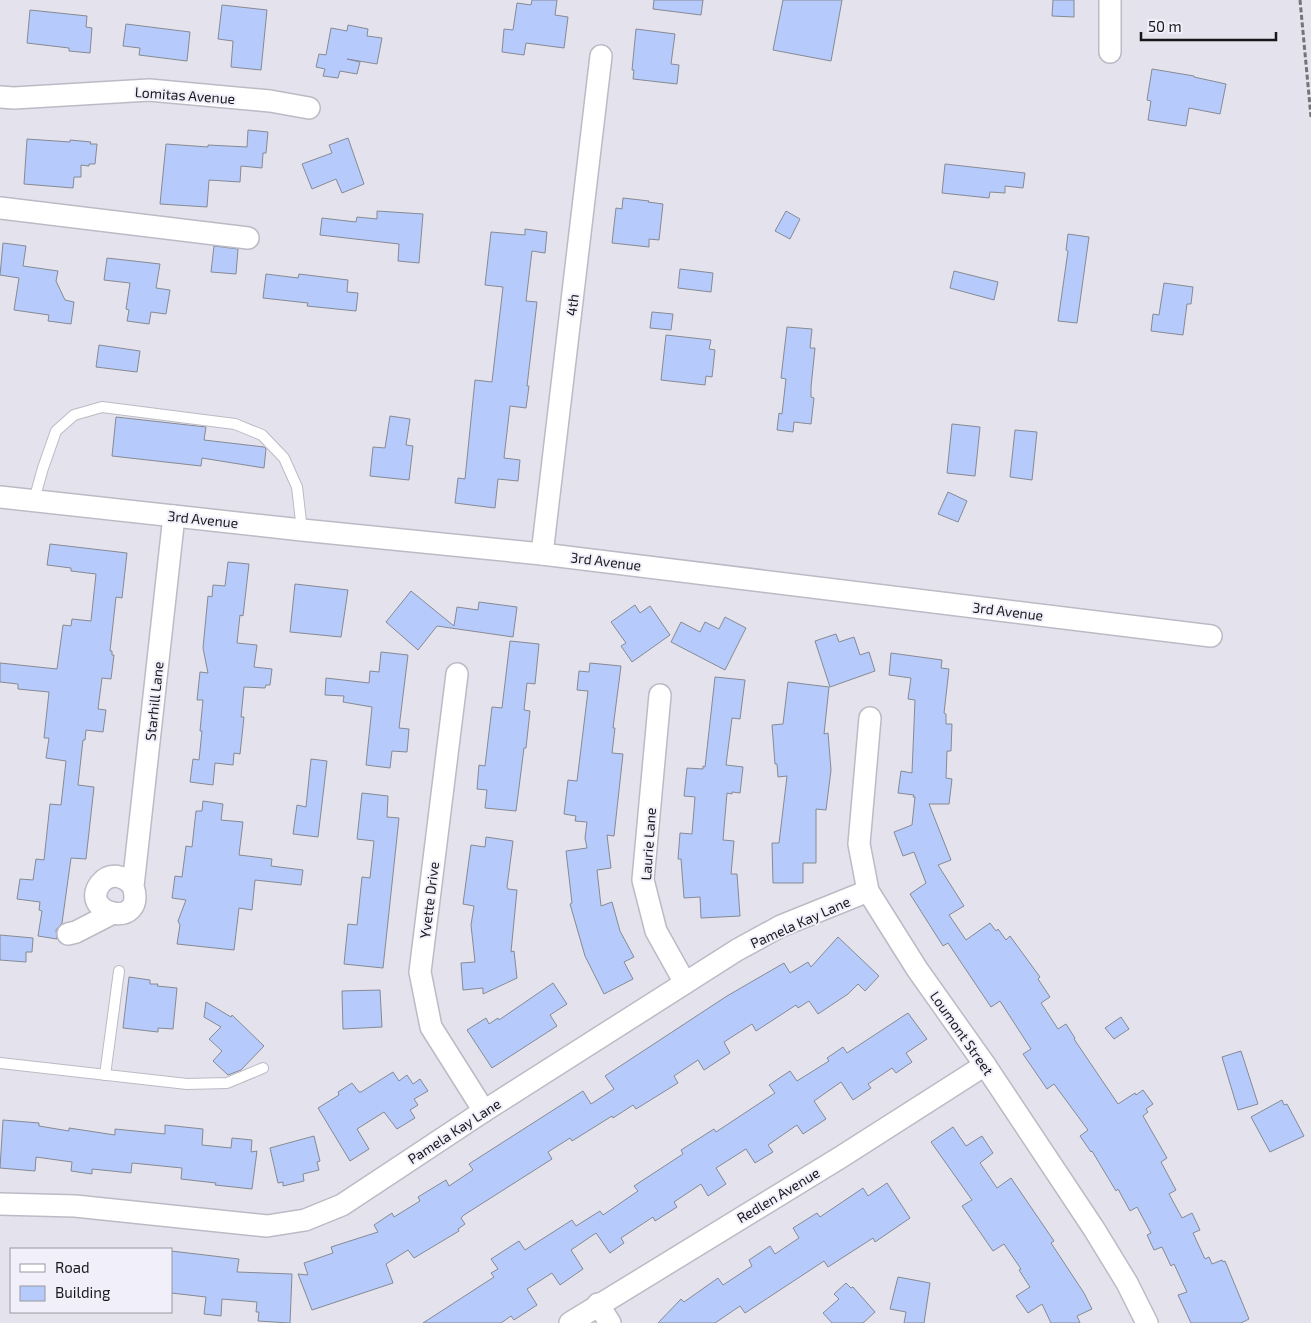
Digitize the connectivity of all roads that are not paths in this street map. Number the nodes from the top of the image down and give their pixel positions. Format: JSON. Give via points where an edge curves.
{"nodes":[{"id":1,"x":1110,"y":0,"type":"edge"},
{"id":2,"x":1110,"y":52,"type":"dead end"},
{"id":3,"x":601,"y":56,"type":"dead end"},
{"id":4,"x":0,"y":96,"type":"edge"},
{"id":5,"x":309,"y":108,"type":"dead end"},
{"id":6,"x":0,"y":208,"type":"edge"},
{"id":7,"x":248,"y":238,"type":"dead end"},
{"id":8,"x":0,"y":497,"type":"edge"},
{"id":9,"x":34,"y":500,"type":"junction"},
{"id":10,"x":174,"y":516,"type":"junction"},
{"id":11,"x":302,"y":530,"type":"junction"},
{"id":12,"x":542,"y":554,"type":"junction"},
{"id":13,"x":1211,"y":636,"type":"dead end"},
{"id":14,"x":457,"y":674,"type":"dead end"},
{"id":15,"x":660,"y":695,"type":"dead end"},
{"id":16,"x":870,"y":718,"type":"dead end"},
{"id":17,"x":133,"y":886,"type":"junction"},
{"id":18,"x":868,"y":892,"type":"junction"},
{"id":19,"x":111,"y":914,"type":"junction"},
{"id":20,"x":68,"y":934,"type":"dead end"},
{"id":21,"x":119,"y":971,"type":"dead end"},
{"id":22,"x":685,"y":983,"type":"junction"},
{"id":23,"x":0,"y":1063,"type":"edge"},
{"id":24,"x":985,"y":1064,"type":"junction"},
{"id":25,"x":263,"y":1068,"type":"dead end"},
{"id":26,"x":105,"y":1075,"type":"junction"},
{"id":27,"x":484,"y":1110,"type":"junction"},
{"id":28,"x":0,"y":1204,"type":"edge"},
{"id":29,"x":598,"y":1304,"type":"junction"},
{"id":30,"x":570,"y":1323,"type":"edge"},
{"id":31,"x":610,"y":1323,"type":"edge"},
{"id":32,"x":1147,"y":1323,"type":"edge"}],
"edges":[{"from":1,"to":2,"type":"street"},
{"from":3,"to":12,"type":"street","name":"4th"},
{"from":4,"to":5,"type":"street","name":"Lomitas Avenue","via":[[14,98],[149,90],[270,101]]},
{"from":6,"to":7,"type":"street"},
{"from":8,"to":9,"type":"street","name":"3rd Avenue"},
{"from":9,"to":10,"type":"street","name":"3rd Avenue"},
{"from":9,"to":11,"type":"lane","via":[[56,432],[74,415],[102,406],[235,424],[262,435],[284,458],[296,487]]},
{"from":10,"to":11,"type":"street","name":"3rd Avenue"},
{"from":10,"to":17,"type":"street","name":"Starhill Lane"},
{"from":11,"to":12,"type":"street","name":"3rd Avenue"},
{"from":12,"to":13,"type":"street","name":"3rd Avenue"},
{"from":14,"to":27,"type":"street","name":"Yvette Drive","via":[[420,972],[431,1027]]},
{"from":15,"to":22,"type":"street","name":"Laurie Lane","via":[[643,880],[656,931]]},
{"from":16,"to":18,"type":"street","name":"Loumont Street","via":[[859,844]]},
{"from":17,"to":19,"type":"street","name":"Starhill Lane","via":[[135,901],[131,907],[125,912]]},
{"from":17,"to":19,"type":"street","via":[[122,876],[107,878],[101,883],[97,897],[99,904]]},
{"from":18,"to":22,"type":"street","name":"Pamela Kay Lane","via":[[781,926]]},
{"from":18,"to":24,"type":"street","name":"Loumont Street"},
{"from":19,"to":20,"type":"street","name":"Starhill Lane"},
{"from":21,"to":26,"type":"lane"},
{"from":22,"to":27,"type":"street","name":"Pamela Kay Lane"},
{"from":23,"to":26,"type":"lane"},
{"from":24,"to":29,"type":"street","name":"Redlen Avenue","via":[[841,1157]]},
{"from":24,"to":32,"type":"street","name":"Loumont Street","via":[[1094,1229]]},
{"from":25,"to":26,"type":"lane","via":[[227,1083],[187,1084]]},
{"from":27,"to":28,"type":"street","name":"Pamela Kay Lane","via":[[342,1204],[306,1220],[267,1226],[75,1206]]},
{"from":29,"to":30,"type":"street","name":"Redlen Avenue"},
{"from":29,"to":31,"type":"street"}]}
